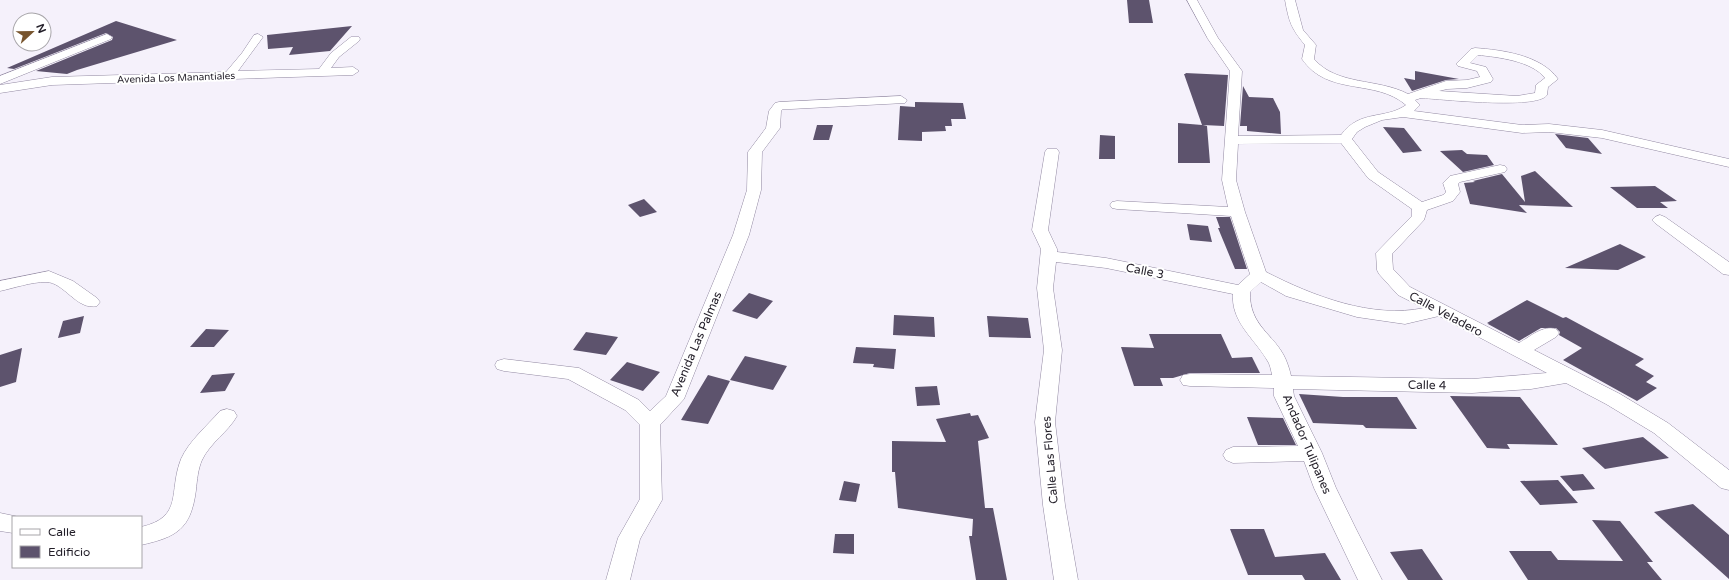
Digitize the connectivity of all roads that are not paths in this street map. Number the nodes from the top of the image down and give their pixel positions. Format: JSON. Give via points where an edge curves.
{"nodes":[{"id":1,"x":1192,"y":0,"type":"edge"},
{"id":2,"x":1290,"y":0,"type":"edge"},
{"id":3,"x":108,"y":37,"type":"dead end"},
{"id":4,"x":258,"y":37,"type":"dead end"},
{"id":5,"x":355,"y":39,"type":"dead end"},
{"id":6,"x":353,"y":71,"type":"dead end"},
{"id":7,"x":322,"y":72,"type":"junction"},
{"id":8,"x":229,"y":75,"type":"junction"},
{"id":9,"x":0,"y":80,"type":"edge"},
{"id":10,"x":0,"y":89,"type":"edge"},
{"id":11,"x":1414,"y":96,"type":"junction"},
{"id":12,"x":901,"y":100,"type":"dead end"},
{"id":13,"x":1403,"y":113,"type":"junction"},
{"id":14,"x":1345,"y":139,"type":"junction"},
{"id":15,"x":1232,"y":140,"type":"junction"},
{"id":16,"x":1052,"y":152,"type":"dead end"},
{"id":17,"x":1729,"y":163,"type":"edge"},
{"id":18,"x":1500,"y":169,"type":"dead end"},
{"id":19,"x":1117,"y":205,"type":"dead end"},
{"id":20,"x":1420,"y":208,"type":"junction"},
{"id":21,"x":1237,"y":212,"type":"junction"},
{"id":22,"x":1660,"y":220,"type":"dead end"},
{"id":23,"x":1048,"y":256,"type":"junction"},
{"id":24,"x":1729,"y":270,"type":"edge"},
{"id":25,"x":1259,"y":275,"type":"junction"},
{"id":26,"x":0,"y":286,"type":"edge"},
{"id":27,"x":1242,"y":291,"type":"junction"},
{"id":28,"x":91,"y":302,"type":"dead end"},
{"id":29,"x":1438,"y":311,"type":"junction"},
{"id":30,"x":1550,"y":333,"type":"dead end"},
{"id":31,"x":1519,"y":351,"type":"junction"},
{"id":32,"x":504,"y":365,"type":"dead end"},
{"id":33,"x":1570,"y":376,"type":"junction"},
{"id":34,"x":1190,"y":380,"type":"dead end"},
{"id":35,"x":1283,"y":381,"type":"junction"},
{"id":36,"x":227,"y":416,"type":"dead end"},
{"id":37,"x":650,"y":423,"type":"junction"},
{"id":38,"x":1312,"y":453,"type":"junction"},
{"id":39,"x":1233,"y":455,"type":"dead end"},
{"id":40,"x":1729,"y":482,"type":"edge"},
{"id":41,"x":0,"y":522,"type":"edge"},
{"id":42,"x":12,"y":524,"type":"edge"},
{"id":43,"x":142,"y":536,"type":"edge"},
{"id":44,"x":618,"y":580,"type":"edge"},
{"id":45,"x":1066,"y":580,"type":"edge"},
{"id":46,"x":1370,"y":580,"type":"edge"}],
"edges":[{"from":1,"to":15,"type":"street","via":[[1212,39],[1236,71]]},
{"from":2,"to":11,"type":"street","via":[[1298,31],[1310,43],[1312,51],[1308,59],[1313,68],[1325,75]]},
{"from":3,"to":9,"type":"street"},
{"from":4,"to":8,"type":"street"},
{"from":5,"to":7,"type":"street","via":[[335,55]]},
{"from":6,"to":7,"type":"street","name":"Avenida Los Manantiales"},
{"from":7,"to":8,"type":"street","name":"Avenida Los Manantiales"},
{"from":8,"to":10,"type":"street","name":"Avenida Los Manantiales","via":[[52,81]]},
{"from":11,"to":11,"type":"street","via":[[1517,100],[1541,95],[1542,85],[1552,79],[1543,70],[1520,60],[1493,52],[1475,51],[1462,64],[1482,69],[1487,79],[1467,84],[1446,85]]},
{"from":11,"to":13,"type":"street","via":[[1414,105]]},
{"from":12,"to":37,"type":"street","name":"Avenida Las Palmas","via":[[779,106],[775,111],[773,128],[754,152],[754,190],[738,242],[674,399]]},
{"from":13,"to":14,"type":"street","via":[[1360,124],[1352,129]]},
{"from":13,"to":17,"type":"street","via":[[1522,129],[1549,128],[1602,134]]},
{"from":14,"to":15,"type":"street"},
{"from":14,"to":20,"type":"street","via":[[1374,175]]},
{"from":15,"to":21,"type":"street","via":[[1229,180]]},
{"from":16,"to":23,"type":"street","name":"Calle Las Flores","via":[[1040,230],[1049,249]]},
{"from":18,"to":20,"type":"street","via":[[1455,179],[1450,183],[1453,192],[1448,198]]},
{"from":19,"to":21,"type":"street"},
{"from":20,"to":29,"type":"street","name":"Calle Veladero","via":[[1419,217],[1384,253],[1385,270],[1404,292]]},
{"from":21,"to":25,"type":"street"},
{"from":22,"to":24,"type":"street"},
{"from":23,"to":27,"type":"street","name":"Calle 3","via":[[1106,263]]},
{"from":23,"to":45,"type":"street","name":"Calle Las Flores","via":[[1045,288],[1053,350],[1044,422]]},
{"from":25,"to":27,"type":"street"},
{"from":25,"to":29,"type":"street","via":[[1292,292],[1357,312],[1405,318]]},
{"from":26,"to":28,"type":"street","via":[[49,276]]},
{"from":27,"to":35,"type":"street","name":"Andador Tulipanes","via":[[1241,306],[1250,325],[1277,360]]},
{"from":29,"to":31,"type":"street","name":"Calle Veladero"},
{"from":30,"to":31,"type":"street"},
{"from":31,"to":33,"type":"street","name":"Calle Veladero"},
{"from":32,"to":37,"type":"street","via":[[572,373],[632,405]]},
{"from":33,"to":35,"type":"street","name":"Calle 4","via":[[1531,382],[1472,386]]},
{"from":33,"to":40,"type":"street","name":"Calle Veladero","via":[[1661,428]]},
{"from":34,"to":35,"type":"street","name":"Calle 4"},
{"from":35,"to":38,"type":"street","name":"Andador Tulipanes","via":[[1284,396]]},
{"from":36,"to":43,"type":"street","via":[[192,458],[180,517],[171,527]]},
{"from":37,"to":44,"type":"street","via":[[651,500],[629,538]]},
{"from":38,"to":39,"type":"street"},
{"from":38,"to":46,"type":"street","name":"Andador Tulipanes","via":[[1325,488]]},
{"from":41,"to":42,"type":"street"}]}
